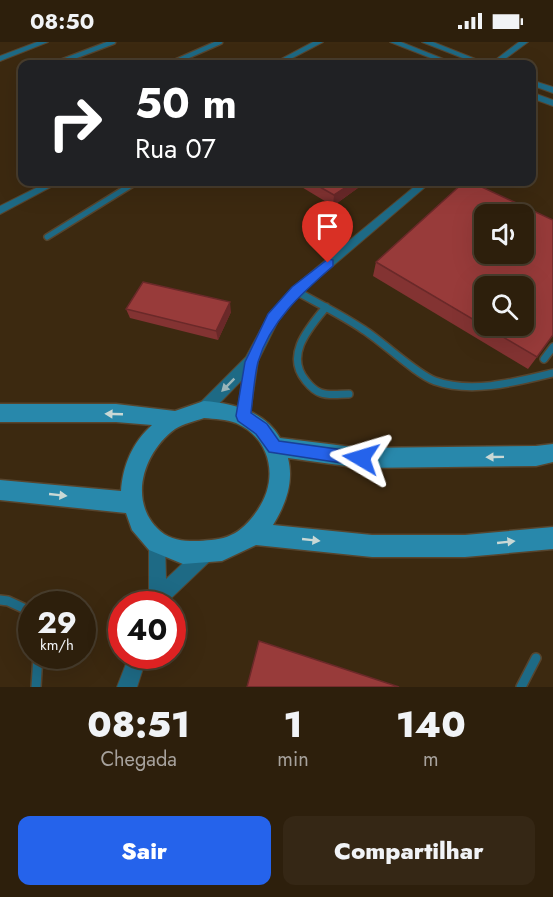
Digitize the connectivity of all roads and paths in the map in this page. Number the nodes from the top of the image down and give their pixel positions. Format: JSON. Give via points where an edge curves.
{"nodes":[{"id":1,"x":44,"y":42,"type":"edge"},
{"id":2,"x":112,"y":42,"type":"edge"},
{"id":3,"x":220,"y":42,"type":"edge"},
{"id":4,"x":319,"y":42,"type":"edge"},
{"id":5,"x":394,"y":42,"type":"edge"},
{"id":6,"x":426,"y":42,"type":"edge"},
{"id":7,"x":524,"y":42,"type":"edge"},
{"id":8,"x":0,"y":59,"type":"edge"},
{"id":9,"x":65,"y":60,"type":"edge"},
{"id":10,"x":179,"y":60,"type":"edge"},
{"id":11,"x":284,"y":60,"type":"edge"},
{"id":12,"x":441,"y":60,"type":"edge"},
{"id":13,"x":473,"y":60,"type":"edge"},
{"id":14,"x":499,"y":60,"type":"edge"},
{"id":15,"x":536,"y":84,"type":"edge"},
{"id":16,"x":553,"y":90,"type":"edge"},
{"id":17,"x":536,"y":96,"type":"edge"},
{"id":18,"x":553,"y":103,"type":"edge"},
{"id":19,"x":47,"y":186,"type":"edge"},
{"id":20,"x":130,"y":186,"type":"edge"},
{"id":21,"x":421,"y":186,"type":"edge"},
{"id":22,"x":0,"y":210,"type":"edge"},
{"id":23,"x":47,"y":237,"type":"dead end"},
{"id":24,"x":296,"y":291,"type":"junction"},
{"id":25,"x":326,"y":307,"type":"junction"},
{"id":26,"x":553,"y":347,"type":"edge"},
{"id":27,"x":544,"y":359,"type":"edge"},
{"id":28,"x":251,"y":362,"type":"junction"},
{"id":29,"x":553,"y":374,"type":"edge"},
{"id":30,"x":349,"y":394,"type":"dead end"},
{"id":31,"x":204,"y":409,"type":"junction"},
{"id":32,"x":0,"y":413,"type":"edge"},
{"id":33,"x":244,"y":416,"type":"junction"},
{"id":34,"x":172,"y":419,"type":"junction"},
{"id":35,"x":274,"y":447,"type":"junction"},
{"id":36,"x":553,"y":453,"type":"edge"},
{"id":37,"x":0,"y":490,"type":"edge"},
{"id":38,"x":131,"y":503,"type":"junction"},
{"id":39,"x":253,"y":534,"type":"junction"},
{"id":40,"x":553,"y":538,"type":"edge"},
{"id":41,"x":157,"y":542,"type":"junction"},
{"id":42,"x":205,"y":554,"type":"junction"},
{"id":43,"x":157,"y":591,"type":"edge"},
{"id":44,"x":168,"y":591,"type":"edge"},
{"id":45,"x":0,"y":600,"type":"edge"},
{"id":46,"x":18,"y":606,"type":"edge"},
{"id":47,"x":536,"y":658,"type":"dead end"},
{"id":48,"x":38,"y":669,"type":"edge"},
{"id":49,"x":133,"y":669,"type":"edge"},
{"id":50,"x":36,"y":687,"type":"edge"},
{"id":51,"x":127,"y":687,"type":"edge"},
{"id":52,"x":521,"y":687,"type":"edge"}],
"edges":[{"from":1,"to":8,"type":"street"},
{"from":2,"to":9,"type":"lane"},
{"from":3,"to":10,"type":"lane"},
{"from":4,"to":11,"type":"street"},
{"from":5,"to":12,"type":"street"},
{"from":6,"to":13,"type":"street"},
{"from":7,"to":14,"type":"street"},
{"from":15,"to":16,"type":"street"},
{"from":17,"to":18,"type":"street"},
{"from":19,"to":22,"type":"street"},
{"from":20,"to":23,"type":"lane"},
{"from":21,"to":24,"type":"street"},
{"from":24,"to":25,"type":"lane"},
{"from":24,"to":28,"type":"street","via":[[273,318]]},
{"from":25,"to":29,"type":"lane","via":[[363,328],[434,380],[447,384],[465,386]]},
{"from":25,"to":30,"type":"lane","via":[[306,333],[295,357],[297,370],[320,393]]},
{"from":26,"to":27,"type":"lane"},
{"from":28,"to":31,"type":"street","one_way":true},
{"from":28,"to":33,"type":"street"},
{"from":31,"to":33,"type":"street"},
{"from":31,"to":34,"type":"street"},
{"from":34,"to":32,"type":"street","one_way":true,"via":[[117,413]]},
{"from":33,"to":35,"type":"street","via":[[261,429]]},
{"from":34,"to":38,"type":"street","via":[[152,434],[138,454],[130,478]]},
{"from":36,"to":35,"type":"street","one_way":true,"via":[[361,458]]},
{"from":35,"to":39,"type":"street","via":[[280,468],[279,492],[269,514]]},
{"from":37,"to":38,"type":"street","one_way":true},
{"from":38,"to":41,"type":"street","via":[[140,524]]},
{"from":39,"to":40,"type":"street","one_way":true,"via":[[372,546],[465,546]]},
{"from":39,"to":42,"type":"street","via":[[230,548]]},
{"from":41,"to":42,"type":"street","via":[[179,552]]},
{"from":41,"to":43,"type":"street"},
{"from":42,"to":44,"type":"street"},
{"from":45,"to":46,"type":"lane"},
{"from":47,"to":52,"type":"lane"},
{"from":48,"to":50,"type":"lane"},
{"from":49,"to":51,"type":"street"}]}
